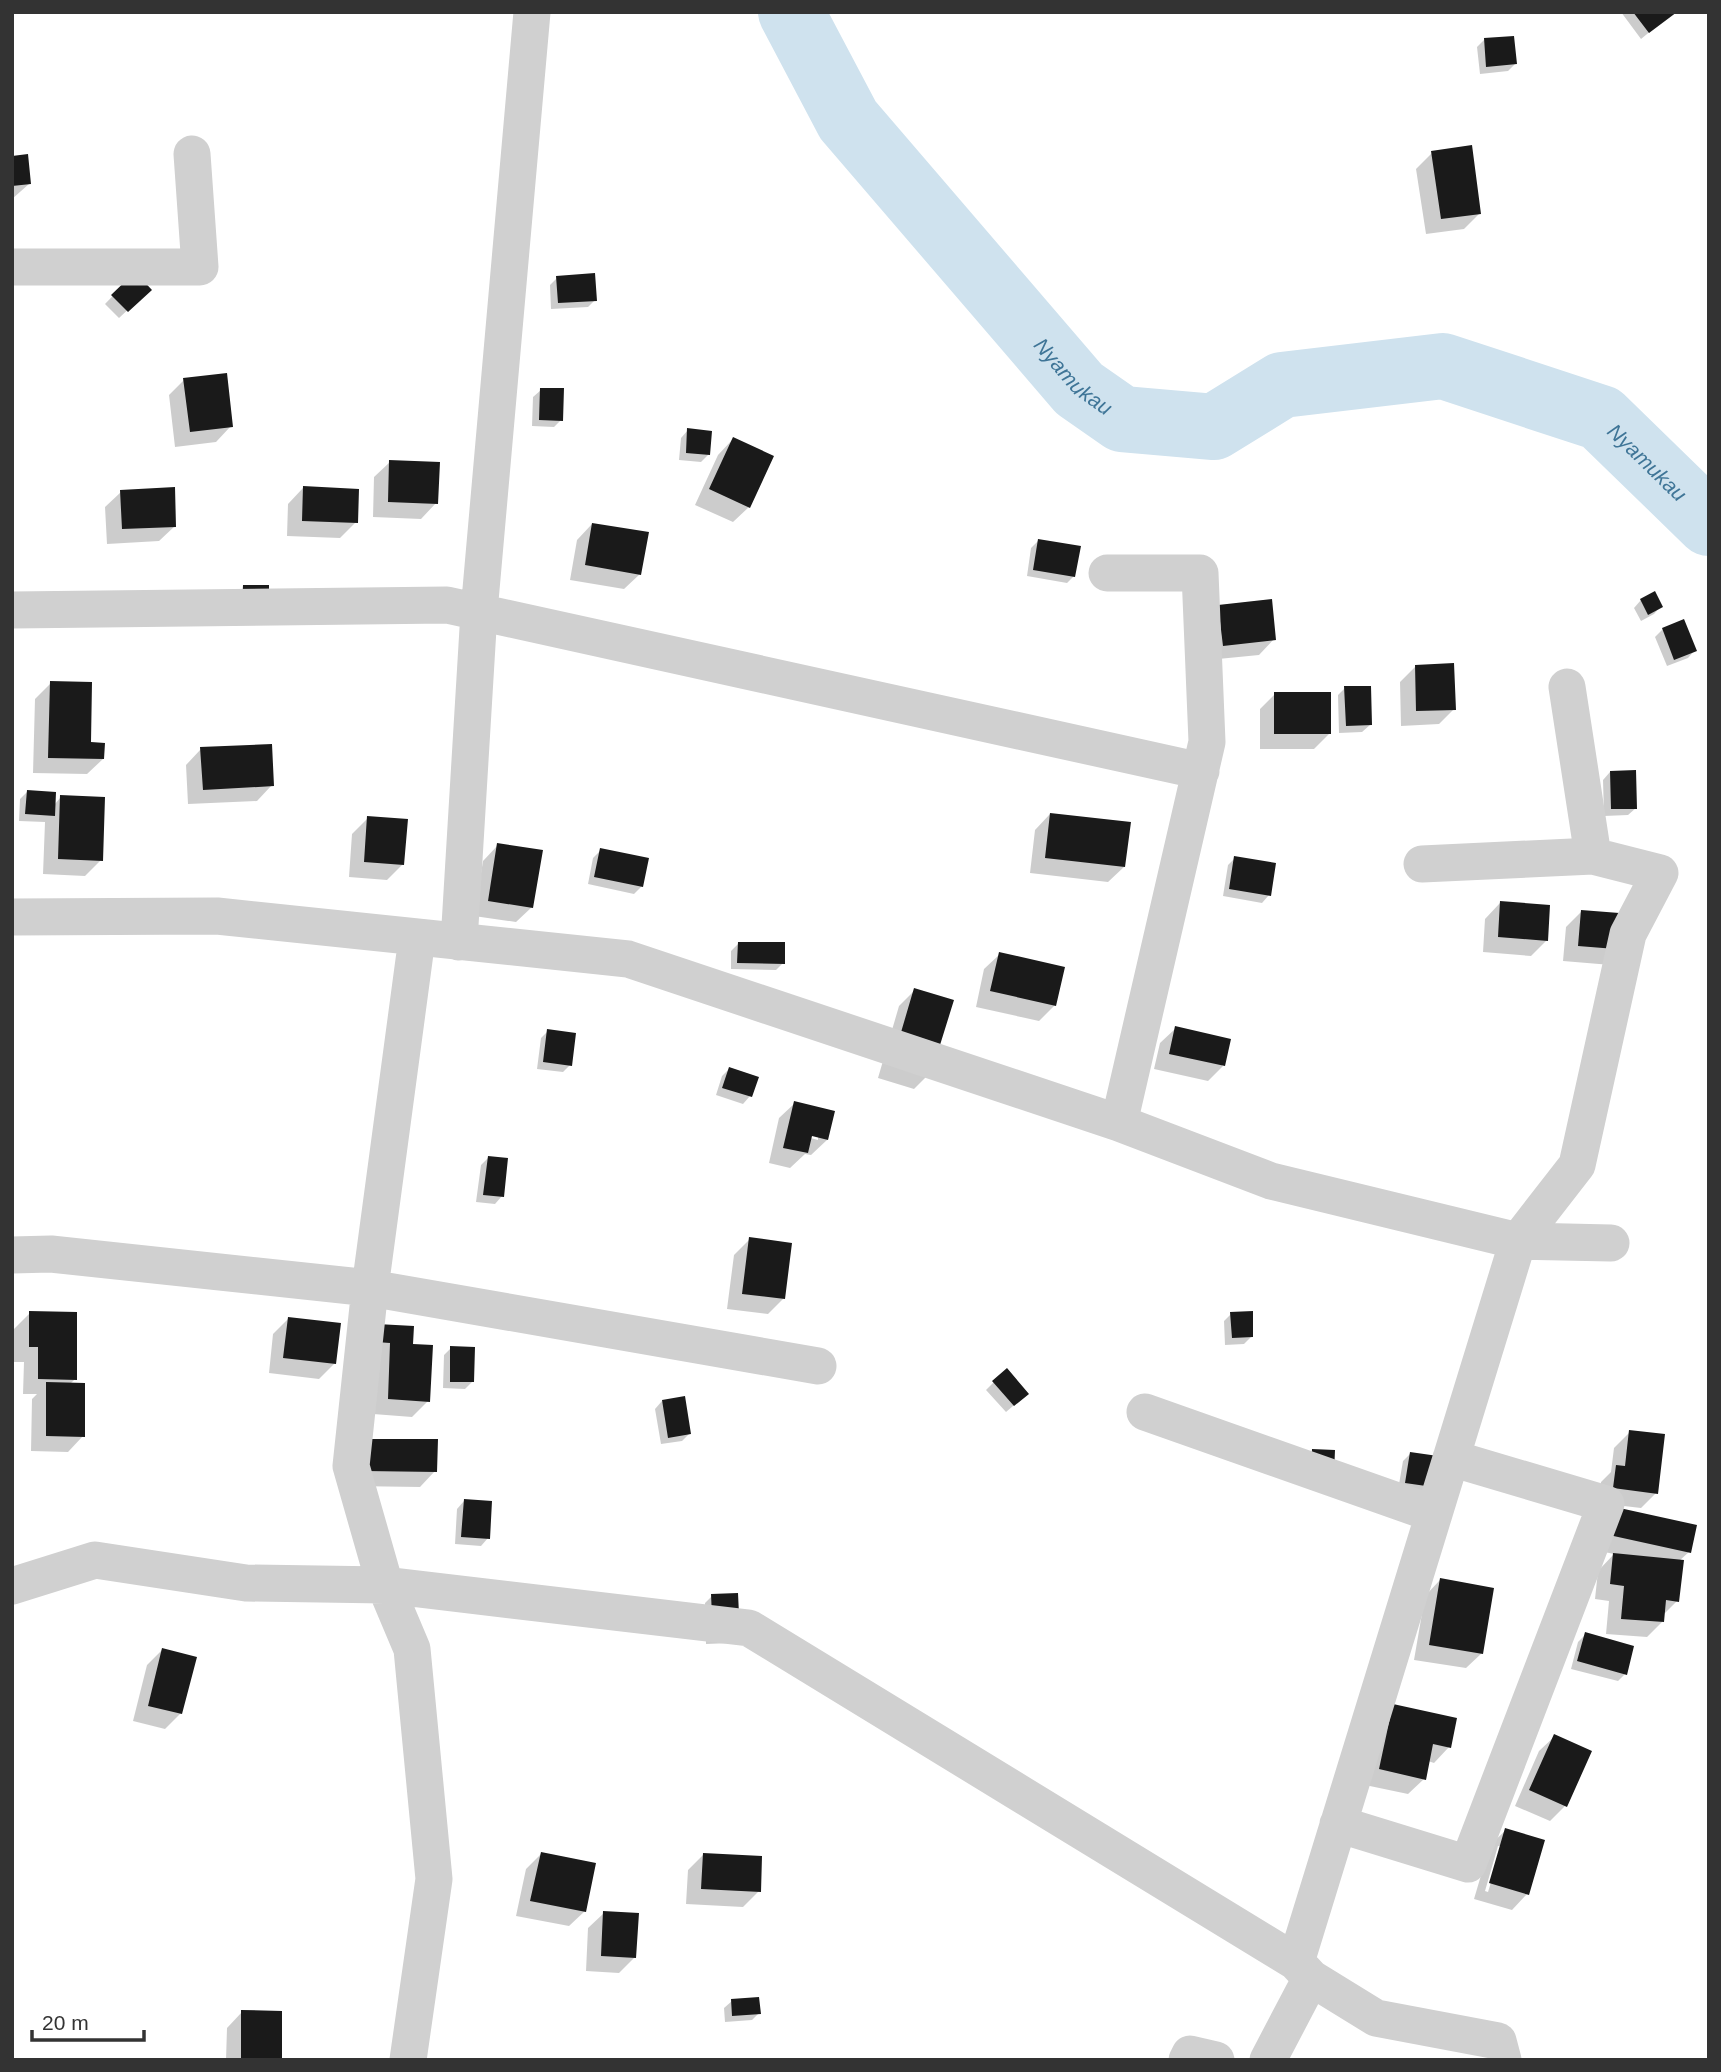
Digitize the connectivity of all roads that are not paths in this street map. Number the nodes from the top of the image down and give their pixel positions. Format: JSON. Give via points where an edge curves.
{"nodes":[{"id":1,"x":532,"y":12,"type":"edge"},
{"id":2,"x":192,"y":154,"type":"dead end"},
{"id":3,"x":12,"y":267,"type":"edge"},
{"id":4,"x":1107,"y":573,"type":"dead end"},
{"id":5,"x":12,"y":610,"type":"edge"},
{"id":6,"x":479,"y":612,"type":"junction"},
{"id":7,"x":1567,"y":687,"type":"dead end"},
{"id":8,"x":1201,"y":771,"type":"junction"},
{"id":9,"x":1593,"y":856,"type":"junction"},
{"id":10,"x":1422,"y":864,"type":"dead end"},
{"id":11,"x":12,"y":917,"type":"edge"},
{"id":12,"x":417,"y":939,"type":"junction"},
{"id":13,"x":459,"y":942,"type":"junction"},
{"id":14,"x":1119,"y":1122,"type":"junction"},
{"id":15,"x":1518,"y":1241,"type":"junction"},
{"id":16,"x":1611,"y":1243,"type":"dead end"},
{"id":17,"x":12,"y":1255,"type":"edge"},
{"id":18,"x":370,"y":1288,"type":"junction"},
{"id":19,"x":818,"y":1366,"type":"dead end"},
{"id":20,"x":1145,"y":1412,"type":"dead end"},
{"id":21,"x":1451,"y":1458,"type":"junction"},
{"id":22,"x":1434,"y":1514,"type":"junction"},
{"id":23,"x":385,"y":1585,"type":"junction"},
{"id":24,"x":12,"y":1586,"type":"edge"},
{"id":25,"x":1338,"y":1824,"type":"junction"},
{"id":26,"x":1303,"y":1970,"type":"junction"},
{"id":27,"x":408,"y":2060,"type":"edge"},
{"id":28,"x":1187,"y":2060,"type":"edge"},
{"id":29,"x":1216,"y":2060,"type":"edge"},
{"id":30,"x":1268,"y":2060,"type":"edge"},
{"id":31,"x":1503,"y":2060,"type":"edge"}],
"edges":[{"from":1,"to":6,"type":"street"},
{"from":2,"to":3,"type":"street","via":[[200,267]]},
{"from":4,"to":8,"type":"street","via":[[1200,573],[1208,742]]},
{"from":5,"to":6,"type":"street","via":[[447,605]]},
{"from":6,"to":8,"type":"street"},
{"from":6,"to":13,"type":"street"},
{"from":7,"to":9,"type":"street"},
{"from":8,"to":14,"type":"street"},
{"from":9,"to":10,"type":"street"},
{"from":9,"to":15,"type":"street","via":[[1660,873],[1628,934],[1577,1165]]},
{"from":11,"to":12,"type":"street","via":[[217,916]]},
{"from":12,"to":13,"type":"street"},
{"from":12,"to":18,"type":"street"},
{"from":13,"to":14,"type":"street","via":[[628,959]]},
{"from":14,"to":15,"type":"street","via":[[1271,1181]]},
{"from":15,"to":16,"type":"street"},
{"from":15,"to":21,"type":"street"},
{"from":17,"to":18,"type":"street","via":[[51,1254]]},
{"from":18,"to":19,"type":"street"},
{"from":18,"to":23,"type":"street","via":[[351,1466]]},
{"from":20,"to":22,"type":"street"},
{"from":21,"to":22,"type":"street"},
{"from":21,"to":25,"type":"street","via":[[1606,1504],[1468,1864]]},
{"from":22,"to":25,"type":"street"},
{"from":23,"to":24,"type":"street","via":[[246,1583],[95,1560]]},
{"from":23,"to":26,"type":"street","via":[[749,1628]]},
{"from":23,"to":27,"type":"street","via":[[412,1649],[434,1879]]},
{"from":25,"to":26,"type":"street"},
{"from":26,"to":30,"type":"street"},
{"from":26,"to":31,"type":"street","via":[[1376,2018],[1498,2041]]},
{"from":28,"to":29,"type":"street","via":[[1190,2054]]}]}
